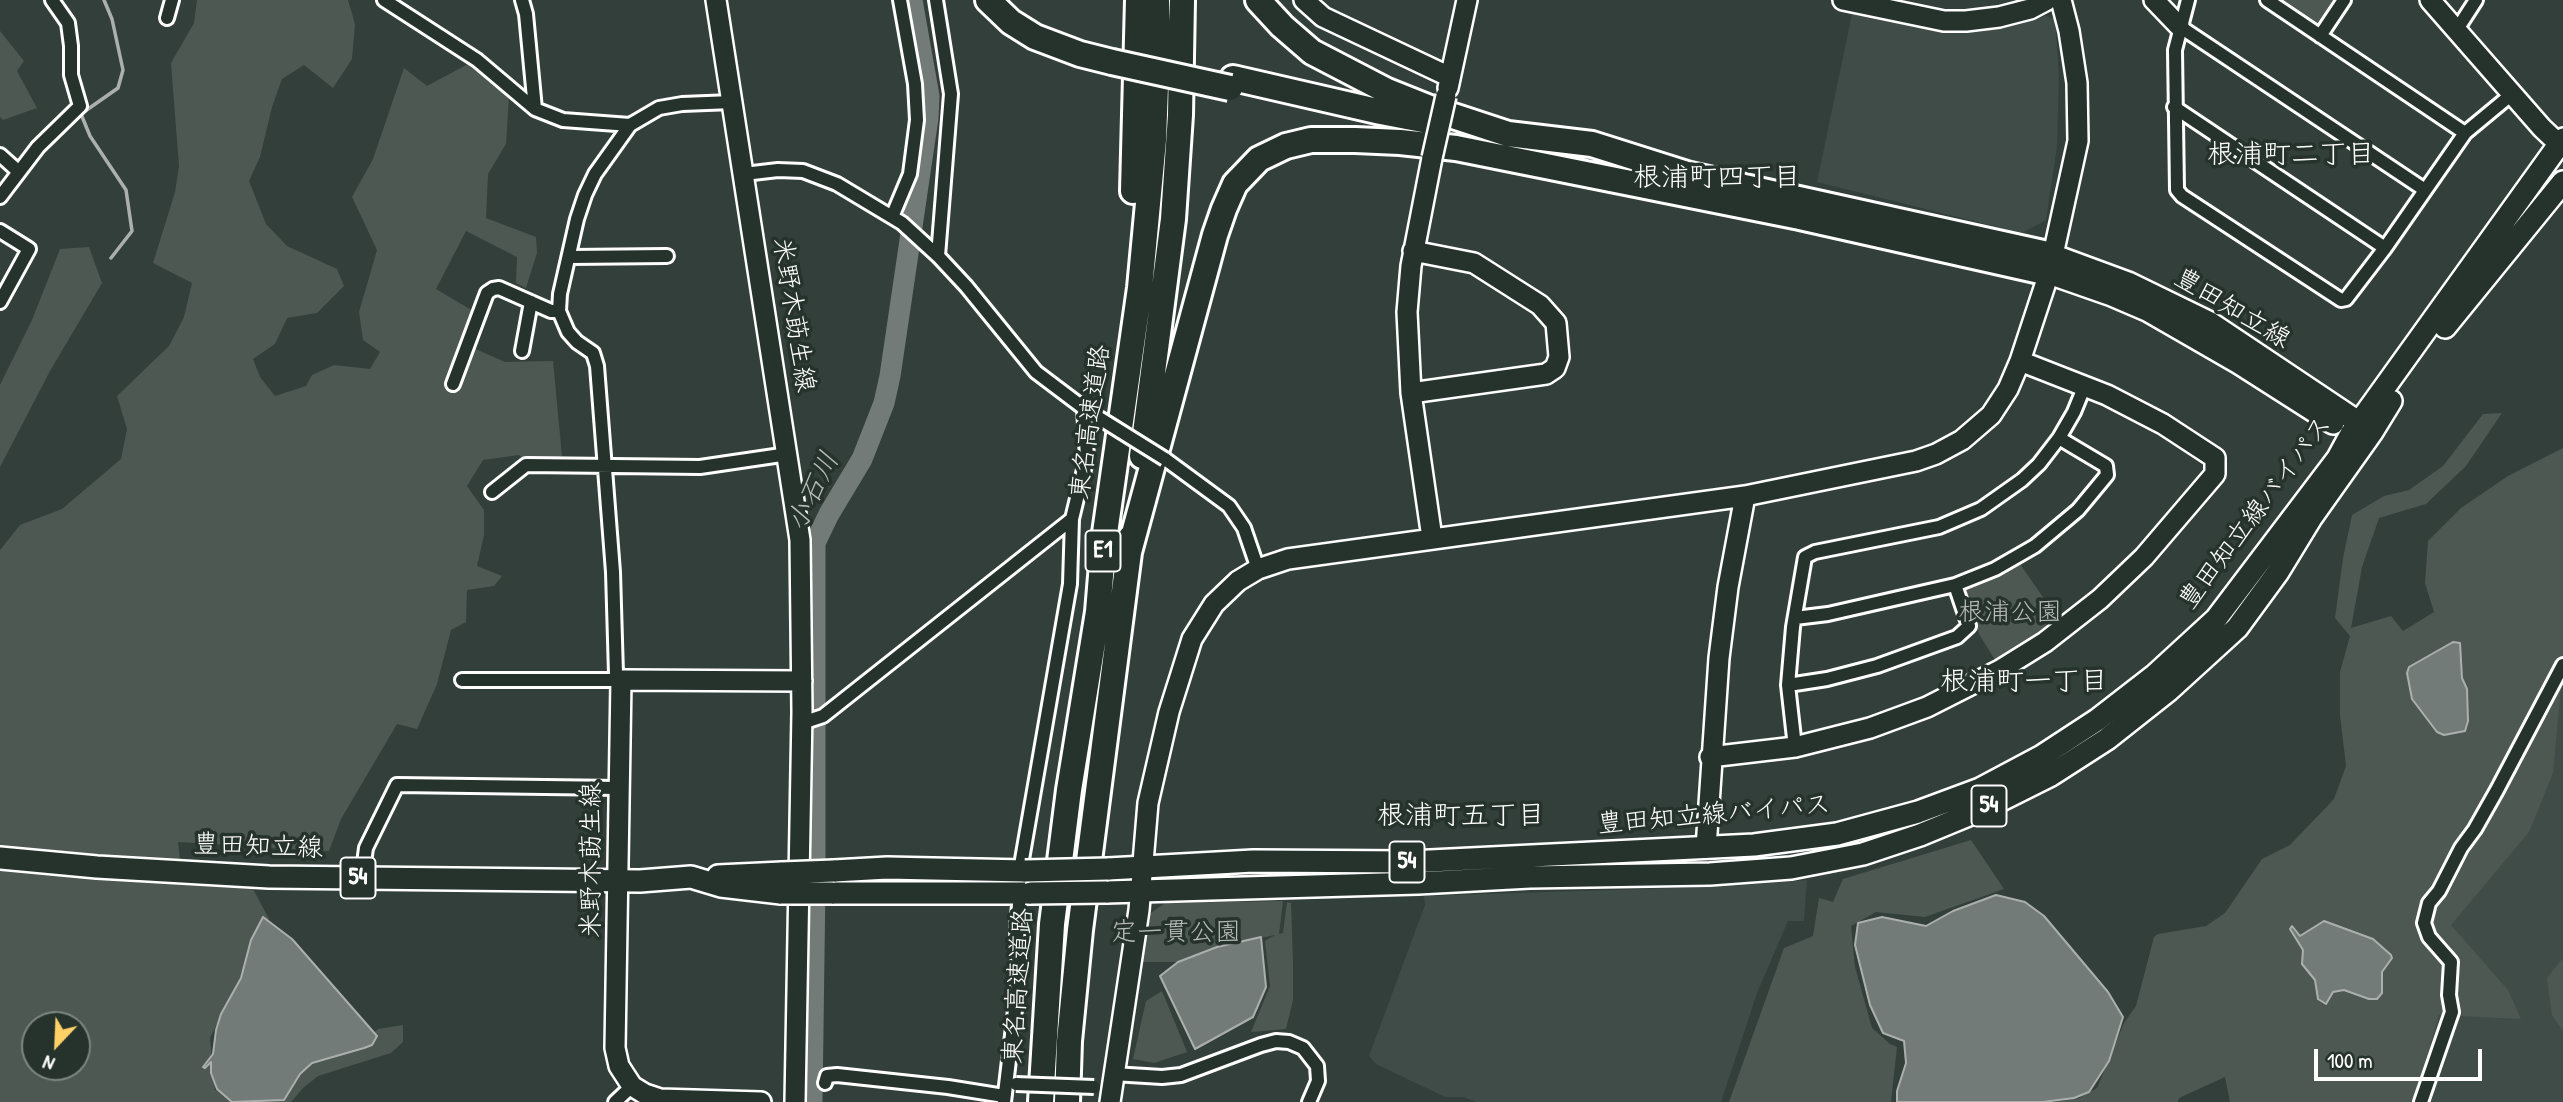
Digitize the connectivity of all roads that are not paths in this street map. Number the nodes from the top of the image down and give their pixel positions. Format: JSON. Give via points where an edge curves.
{"nodes":[{"id":1,"x":52,"y":0,"type":"edge"},
{"id":2,"x":172,"y":0,"type":"edge"},
{"id":3,"x":384,"y":0,"type":"edge"},
{"id":4,"x":522,"y":0,"type":"edge"},
{"id":5,"x":716,"y":0,"type":"edge"},
{"id":6,"x":900,"y":0,"type":"edge"},
{"id":7,"x":936,"y":0,"type":"edge"},
{"id":8,"x":988,"y":0,"type":"edge"},
{"id":9,"x":1002,"y":0,"type":"edge"},
{"id":10,"x":1138,"y":0,"type":"edge"},
{"id":11,"x":1157,"y":0,"type":"edge"},
{"id":12,"x":1182,"y":0,"type":"edge"},
{"id":13,"x":1258,"y":0,"type":"edge"},
{"id":14,"x":1304,"y":0,"type":"edge"},
{"id":15,"x":1467,"y":0,"type":"edge"},
{"id":16,"x":1843,"y":0,"type":"edge"},
{"id":17,"x":2047,"y":0,"type":"edge"},
{"id":18,"x":2060,"y":0,"type":"edge"},
{"id":19,"x":2154,"y":0,"type":"edge"},
{"id":20,"x":2188,"y":0,"type":"edge"},
{"id":21,"x":2267,"y":0,"type":"edge"},
{"id":22,"x":2344,"y":0,"type":"edge"},
{"id":23,"x":2430,"y":0,"type":"edge"},
{"id":24,"x":2476,"y":0,"type":"edge"},
{"id":25,"x":167,"y":18,"type":"dead end"},
{"id":26,"x":2179,"y":26,"type":"junction"},
{"id":27,"x":2456,"y":31,"type":"junction"},
{"id":28,"x":2320,"y":36,"type":"junction"},
{"id":29,"x":1114,"y":58,"type":"junction"},
{"id":30,"x":1232,"y":83,"type":"junction"},
{"id":31,"x":1448,"y":86,"type":"junction"},
{"id":32,"x":2512,"y":94,"type":"junction"},
{"id":33,"x":732,"y":102,"type":"junction"},
{"id":34,"x":2174,"y":107,"type":"junction"},
{"id":35,"x":536,"y":109,"type":"junction"},
{"id":36,"x":630,"y":125,"type":"junction"},
{"id":37,"x":2465,"y":133,"type":"junction"},
{"id":38,"x":1508,"y":134,"type":"junction"},
{"id":39,"x":2561,"y":142,"type":"edge"},
{"id":40,"x":1456,"y":148,"type":"junction"},
{"id":41,"x":0,"y":155,"type":"edge"},
{"id":42,"x":19,"y":172,"type":"junction"},
{"id":43,"x":744,"y":174,"type":"junction"},
{"id":44,"x":2563,"y":182,"type":"edge"},
{"id":45,"x":2425,"y":190,"type":"junction"},
{"id":46,"x":0,"y":197,"type":"edge"},
{"id":47,"x":897,"y":220,"type":"junction"},
{"id":48,"x":0,"y":231,"type":"edge"},
{"id":49,"x":2385,"y":248,"type":"junction"},
{"id":50,"x":1413,"y":251,"type":"junction"},
{"id":51,"x":667,"y":256,"type":"dead end"},
{"id":52,"x":938,"y":256,"type":"junction"},
{"id":53,"x":570,"y":257,"type":"junction"},
{"id":54,"x":2050,"y":264,"type":"junction"},
{"id":55,"x":0,"y":302,"type":"edge"},
{"id":56,"x":531,"y":302,"type":"junction"},
{"id":57,"x":559,"y":311,"type":"junction"},
{"id":58,"x":522,"y":351,"type":"dead end"},
{"id":59,"x":2020,"y":361,"type":"junction"},
{"id":60,"x":453,"y":384,"type":"dead end"},
{"id":61,"x":2085,"y":385,"type":"junction"},
{"id":62,"x":1412,"y":393,"type":"junction"},
{"id":63,"x":1090,"y":412,"type":"junction"},
{"id":64,"x":2362,"y":433,"type":"junction"},
{"id":65,"x":2060,"y":438,"type":"junction"},
{"id":66,"x":788,"y":454,"type":"junction"},
{"id":67,"x":604,"y":467,"type":"junction"},
{"id":68,"x":492,"y":492,"type":"dead end"},
{"id":69,"x":1745,"y":496,"type":"junction"},
{"id":70,"x":1072,"y":519,"type":"junction"},
{"id":71,"x":1432,"y":538,"type":"junction"},
{"id":72,"x":1104,"y":540,"type":"junction"},
{"id":73,"x":1129,"y":552,"type":"junction"},
{"id":74,"x":1258,"y":569,"type":"junction"},
{"id":75,"x":1955,"y":585,"type":"junction"},
{"id":76,"x":1794,"y":618,"type":"junction"},
{"id":77,"x":2563,"y":665,"type":"edge"},
{"id":78,"x":462,"y":680,"type":"dead end"},
{"id":79,"x":621,"y":680,"type":"junction"},
{"id":80,"x":802,"y":681,"type":"junction"},
{"id":81,"x":1788,"y":685,"type":"junction"},
{"id":82,"x":805,"y":722,"type":"junction"},
{"id":83,"x":1795,"y":747,"type":"junction"},
{"id":84,"x":1710,"y":757,"type":"junction"},
{"id":85,"x":619,"y":788,"type":"junction"},
{"id":86,"x":1706,"y":848,"type":"junction"},
{"id":87,"x":0,"y":858,"type":"edge"},
{"id":88,"x":1142,"y":868,"type":"junction"},
{"id":89,"x":1022,"y":871,"type":"junction"},
{"id":90,"x":1706,"y":874,"type":"junction"},
{"id":91,"x":362,"y":878,"type":"junction"},
{"id":92,"x":630,"y":881,"type":"junction"},
{"id":93,"x":781,"y":883,"type":"junction"},
{"id":94,"x":1140,"y":891,"type":"junction"},
{"id":95,"x":1026,"y":893,"type":"junction"},
{"id":96,"x":825,"y":1083,"type":"dead end"},
{"id":97,"x":632,"y":1086,"type":"junction"},
{"id":98,"x":1107,"y":1088,"type":"edge"},
{"id":99,"x":1008,"y":1091,"type":"edge"},
{"id":100,"x":615,"y":1102,"type":"edge"},
{"id":101,"x":761,"y":1102,"type":"edge"},
{"id":102,"x":795,"y":1102,"type":"edge"},
{"id":103,"x":1041,"y":1102,"type":"edge"},
{"id":104,"x":1067,"y":1102,"type":"edge"},
{"id":105,"x":1309,"y":1102,"type":"edge"},
{"id":106,"x":2421,"y":1102,"type":"edge"}],
"edges":[{"from":1,"to":42,"type":"street","via":[[68,23],[71,75],[80,106]]},
{"from":2,"to":25,"type":"street"},
{"from":3,"to":35,"type":"street","via":[[477,60]]},
{"from":4,"to":35,"type":"street"},
{"from":5,"to":33,"type":"street","name":"米野木莇生線"},
{"from":6,"to":47,"type":"street","via":[[917,120],[910,174]]},
{"from":7,"to":52,"type":"street","via":[[951,94]]},
{"from":8,"to":29,"type":"highway","via":[[1035,37],[1080,54]]},
{"from":9,"to":29,"type":"highway","via":[[1037,27]]},
{"from":10,"to":72,"type":"highway","via":[[1129,287]]},
{"from":11,"to":72,"type":"highway","name":"東名高速道路","number":"E1","via":[[1154,140],[1140,288]]},
{"from":12,"to":73,"type":"highway","name":"東名高速道路","number":"E1","via":[[1173,219]]},
{"from":13,"to":38,"type":"highway","via":[[1312,52],[1387,91]]},
{"from":14,"to":31,"type":"street","via":[[1323,17]]},
{"from":15,"to":31,"type":"street"},
{"from":16,"to":17,"type":"street","via":[[1944,21],[1999,17]]},
{"from":18,"to":54,"type":"street","via":[[2077,83],[2078,141]]},
{"from":19,"to":26,"type":"street"},
{"from":20,"to":26,"type":"street"},
{"from":21,"to":28,"type":"street"},
{"from":22,"to":28,"type":"street"},
{"from":23,"to":27,"type":"street"},
{"from":24,"to":27,"type":"street"},
{"from":26,"to":34,"type":"street"},
{"from":26,"to":45,"type":"street"},
{"from":27,"to":32,"type":"street"},
{"from":28,"to":37,"type":"street"},
{"from":29,"to":30,"type":"highway","bridge":true},
{"from":30,"to":38,"type":"highway"},
{"from":30,"to":40,"type":"highway"},
{"from":31,"to":50,"type":"street","bridge":true},
{"from":32,"to":37,"type":"street"},
{"from":32,"to":39,"type":"street"},
{"from":33,"to":36,"type":"street","via":[[659,108]]},
{"from":33,"to":43,"type":"street","name":"米野木莇生線"},
{"from":34,"to":49,"type":"street"},
{"from":34,"to":49,"type":"street","via":[[2176,190],[2336,299],[2346,299]]},
{"from":35,"to":36,"type":"street","via":[[563,120]]},
{"from":36,"to":53,"type":"street","via":[[585,195]]},
{"from":37,"to":45,"type":"street"},
{"from":38,"to":54,"type":"highway","via":[[1592,144],[1690,175]]},
{"from":39,"to":64,"type":"main road","name":"豊田知立線バイパス","number":"54"},
{"from":40,"to":54,"type":"highway"},
{"from":40,"to":73,"type":"highway","via":[[1311,140],[1259,159],[1235,184],[1215,235]]},
{"from":41,"to":42,"type":"street"},
{"from":42,"to":46,"type":"street"},
{"from":43,"to":47,"type":"street","via":[[803,171],[837,184]]},
{"from":43,"to":66,"type":"street","name":"米野木莇生線"},
{"from":44,"to":64,"type":"main road","name":"豊田知立線バイパス","number":"54"},
{"from":45,"to":49,"type":"street"},
{"from":47,"to":52,"type":"street"},
{"from":48,"to":55,"type":"street","via":[[29,249]]},
{"from":50,"to":62,"type":"street","via":[[1407,312]]},
{"from":50,"to":62,"type":"street","via":[[1474,263],[1540,305],[1556,323],[1559,357],[1555,368],[1546,374]]},
{"from":51,"to":53,"type":"street"},
{"from":52,"to":63,"type":"street","via":[[1036,372]]},
{"from":53,"to":57,"type":"street"},
{"from":54,"to":59,"type":"street"},
{"from":54,"to":64,"type":"main road","name":"豊田知立線","via":[[2128,283],[2210,323]]},
{"from":56,"to":57,"type":"street"},
{"from":56,"to":58,"type":"street"},
{"from":56,"to":60,"type":"street","via":[[499,288],[487,293]]},
{"from":57,"to":67,"type":"street","via":[[568,332],[593,354],[597,366]]},
{"from":59,"to":61,"type":"street"},
{"from":59,"to":69,"type":"street","via":[[1991,415],[1962,440],[1936,454]]},
{"from":61,"to":65,"type":"street"},
{"from":61,"to":83,"type":"street","via":[[2209,453],[2217,463],[2210,482],[2144,557],[2099,599],[2022,657],[1927,707],[1870,728]]},
{"from":62,"to":71,"type":"street"},
{"from":63,"to":70,"type":"street","via":[[1087,457]]},
{"from":63,"to":74,"type":"street","bridge":true,"via":[[1229,506],[1244,528]]},
{"from":64,"to":86,"type":"main road","name":"豊田知立線バイパス","number":"54","via":[[2216,619],[2155,675],[2042,756],[1980,789],[1918,813],[1837,834]]},
{"from":64,"to":90,"type":"main road","name":"豊田知立線バイパス","number":"54","via":[[2278,572],[2237,628],[2107,739],[2051,775],[1920,835],[1863,854],[1791,868]]},
{"from":65,"to":75,"type":"street","via":[[2106,466],[2107,475],[2049,536],[2007,562]]},
{"from":65,"to":76,"type":"street","via":[[2022,480],[1981,509],[1939,527],[1807,555]]},
{"from":66,"to":67,"type":"street","via":[[700,467]]},
{"from":66,"to":80,"type":"street","name":"米野木莇生線","via":[[801,552]]},
{"from":67,"to":68,"type":"street","via":[[526,465]]},
{"from":67,"to":79,"type":"street","via":[[616,674]]},
{"from":69,"to":71,"type":"street"},
{"from":69,"to":84,"type":"street","via":[[1719,658]]},
{"from":70,"to":82,"type":"street","via":[[823,716]]},
{"from":70,"to":89,"type":"street","via":[[1070,584]]},
{"from":71,"to":74,"type":"street","via":[[1313,554]]},
{"from":72,"to":103,"type":"highway","name":"東名高速道路","number":"E1","via":[[1098,612],[1052,924]]},
{"from":73,"to":104,"type":"highway","name":"東名高速道路","number":"E1","via":[[1080,930]]},
{"from":74,"to":88,"type":"street","via":[[1223,594],[1192,639],[1157,758]]},
{"from":75,"to":76,"type":"street"},
{"from":75,"to":81,"type":"street","via":[[1969,626],[1957,637],[1878,666]]},
{"from":76,"to":81,"type":"street"},
{"from":77,"to":106,"type":"street","via":[[2481,820],[2429,903],[2424,923],[2429,937],[2451,962],[2452,1012]]},
{"from":78,"to":79,"type":"street"},
{"from":79,"to":80,"type":"street"},
{"from":79,"to":85,"type":"street","name":"米野木莇生線"},
{"from":80,"to":82,"type":"street","name":"米野木莇生線"},
{"from":81,"to":83,"type":"street"},
{"from":82,"to":102,"type":"street","name":"米野木莇生線"},
{"from":83,"to":84,"type":"street"},
{"from":84,"to":86,"type":"street"},
{"from":85,"to":91,"type":"street","via":[[397,785],[366,848]]},
{"from":85,"to":92,"type":"street","name":"米野木莇生線"},
{"from":86,"to":88,"type":"main road","name":"豊田知立線バイパス","number":"54","via":[[1410,862],[1253,861]]},
{"from":86,"to":90,"type":"street"},
{"from":87,"to":91,"type":"main road","name":"豊田知立線","number":"54","via":[[269,877]]},
{"from":88,"to":89,"type":"main road","name":"豊田知立線バイパス","number":"54","bridge":true},
{"from":88,"to":94,"type":"street"},
{"from":89,"to":93,"type":"main road","number":"54","bridge":true,"via":[[887,868],[834,871]]},
{"from":90,"to":94,"type":"main road","name":"豊田知立線バイパス","number":"54"},
{"from":91,"to":92,"type":"main road","name":"豊田知立線","number":"54"},
{"from":92,"to":93,"type":"main road","name":"豊田知立線","number":"54","via":[[691,877],[721,886]]},
{"from":92,"to":97,"type":"street","name":"米野木莇生線","via":[[615,1048],[619,1066]]},
{"from":93,"to":95,"type":"main road","number":"54","bridge":true,"via":[[832,894]]},
{"from":94,"to":95,"type":"main road","number":"54","bridge":true},
{"from":94,"to":98,"type":"street"},
{"from":95,"to":99,"type":"street","via":[[1017,928],[1019,976]]},
{"from":96,"to":99,"type":"street","via":[[827,1076],[837,1074]]},
{"from":97,"to":100,"type":"street"},
{"from":97,"to":101,"type":"street","via":[[660,1099]]},
{"from":98,"to":99,"type":"street","bridge":true},
{"from":98,"to":105,"type":"street","via":[[1181,1075],[1276,1041],[1303,1048],[1317,1066],[1318,1081]]}]}
